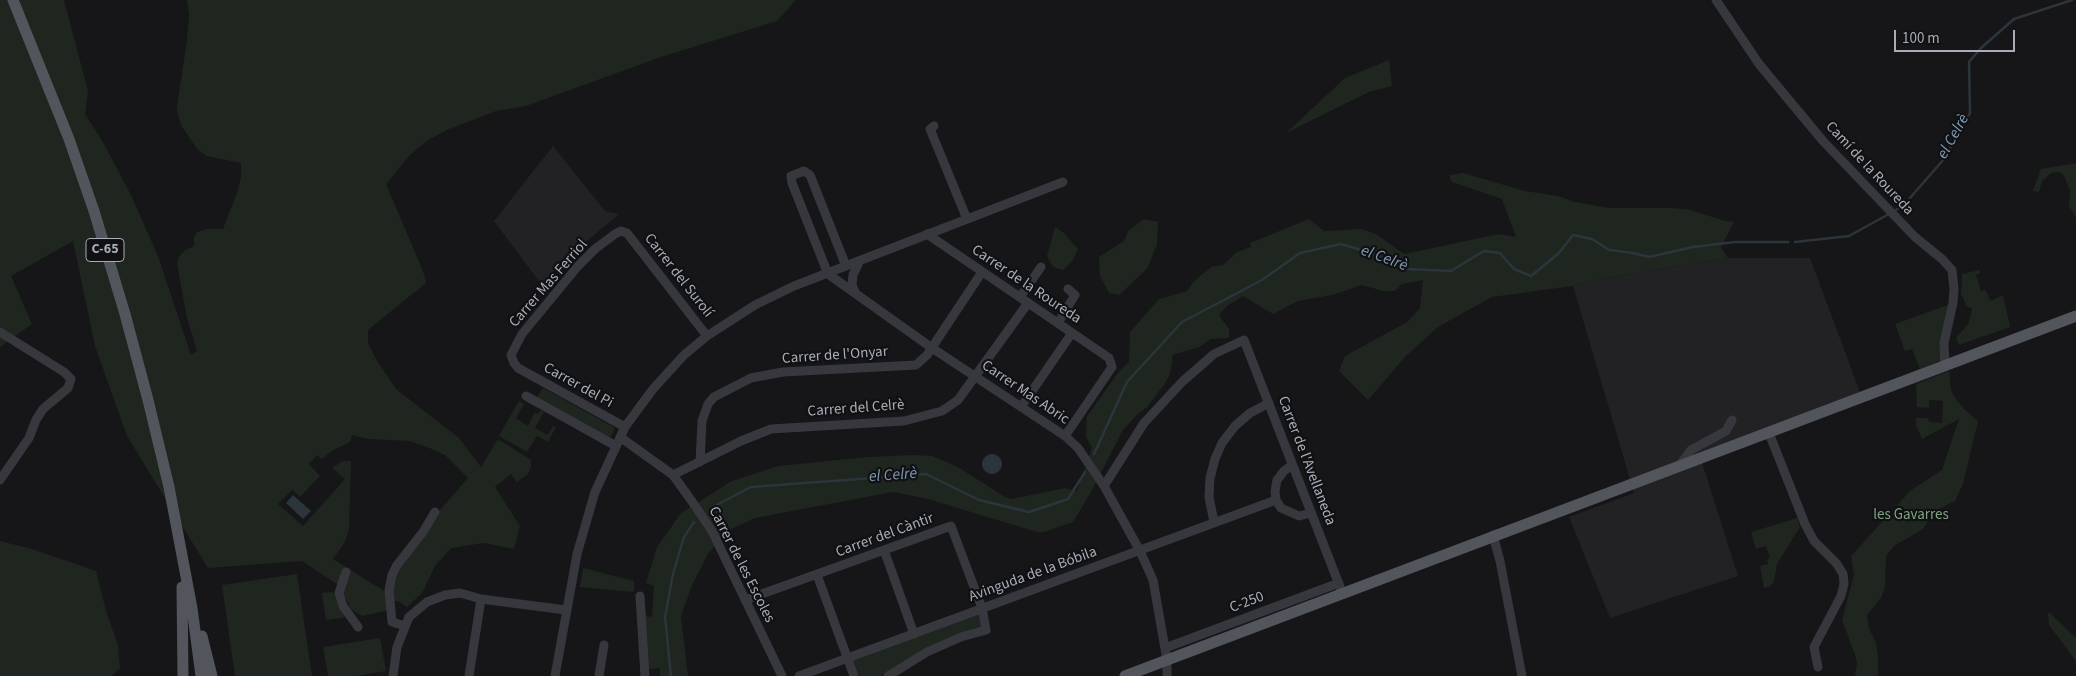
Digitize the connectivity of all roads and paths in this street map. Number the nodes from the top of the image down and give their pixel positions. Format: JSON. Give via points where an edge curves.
{"nodes":[{"id":1,"x":13,"y":0,"type":"edge"},
{"id":2,"x":1716,"y":0,"type":"edge"},
{"id":3,"x":934,"y":126,"type":"dead end"},
{"id":4,"x":1063,"y":182,"type":"dead end"},
{"id":5,"x":967,"y":219,"type":"junction"},
{"id":6,"x":627,"y":233,"type":"joint"},
{"id":7,"x":927,"y":234,"type":"junction"},
{"id":8,"x":859,"y":262,"type":"junction"},
{"id":9,"x":846,"y":266,"type":"junction"},
{"id":10,"x":1041,"y":267,"type":"dead end"},
{"id":11,"x":982,"y":272,"type":"junction"},
{"id":12,"x":828,"y":274,"type":"junction"},
{"id":13,"x":1068,"y":289,"type":"dead end"},
{"id":14,"x":856,"y":295,"type":"junction"},
{"id":15,"x":1020,"y":298,"type":"junction"},
{"id":16,"x":1028,"y":303,"type":"junction"},
{"id":17,"x":2076,"y":316,"type":"edge"},
{"id":18,"x":1058,"y":323,"type":"junction"},
{"id":19,"x":0,"y":332,"type":"edge"},
{"id":20,"x":1072,"y":333,"type":"junction"},
{"id":21,"x":707,"y":336,"type":"junction"},
{"id":22,"x":932,"y":348,"type":"junction"},
{"id":23,"x":1945,"y":366,"type":"junction"},
{"id":24,"x":518,"y":368,"type":"joint"},
{"id":25,"x":975,"y":377,"type":"junction"},
{"id":26,"x":526,"y":396,"type":"dead end"},
{"id":27,"x":1269,"y":403,"type":"junction"},
{"id":28,"x":1022,"y":408,"type":"junction"},
{"id":29,"x":1732,"y":420,"type":"dead end"},
{"id":30,"x":625,"y":428,"type":"junction"},
{"id":31,"x":1769,"y":433,"type":"junction"},
{"id":32,"x":1065,"y":436,"type":"junction"},
{"id":33,"x":618,"y":441,"type":"junction"},
{"id":34,"x":700,"y":462,"type":"junction"},
{"id":35,"x":5,"y":465,"type":"edge"},
{"id":36,"x":1292,"y":465,"type":"junction"},
{"id":37,"x":1678,"y":466,"type":"junction"},
{"id":38,"x":673,"y":475,"type":"junction"},
{"id":39,"x":0,"y":480,"type":"edge"},
{"id":40,"x":1104,"y":486,"type":"junction"},
{"id":41,"x":1276,"y":500,"type":"junction"},
{"id":42,"x":173,"y":508,"type":"junction"},
{"id":43,"x":435,"y":512,"type":"dead end"},
{"id":44,"x":1311,"y":513,"type":"junction"},
{"id":45,"x":1214,"y":522,"type":"junction"},
{"id":46,"x":1493,"y":536,"type":"junction"},
{"id":47,"x":884,"y":550,"type":"junction"},
{"id":48,"x":1140,"y":552,"type":"junction"},
{"id":49,"x":346,"y":572,"type":"dead end"},
{"id":50,"x":816,"y":575,"type":"junction"},
{"id":51,"x":1340,"y":588,"type":"junction"},
{"id":52,"x":640,"y":596,"type":"dead end"},
{"id":53,"x":482,"y":599,"type":"junction"},
{"id":54,"x":745,"y":600,"type":"junction"},
{"id":55,"x":192,"y":608,"type":"junction"},
{"id":56,"x":982,"y":608,"type":"junction"},
{"id":57,"x":566,"y":610,"type":"junction"},
{"id":58,"x":404,"y":626,"type":"junction"},
{"id":59,"x":358,"y":627,"type":"dead end"},
{"id":60,"x":914,"y":634,"type":"junction"},
{"id":61,"x":604,"y":645,"type":"dead end"},
{"id":62,"x":1166,"y":654,"type":"junction"},
{"id":63,"x":847,"y":658,"type":"junction"},
{"id":64,"x":1818,"y":667,"type":"dead end"},
{"id":65,"x":184,"y":676,"type":"edge"},
{"id":66,"x":201,"y":676,"type":"edge"},
{"id":67,"x":212,"y":676,"type":"edge"},
{"id":68,"x":394,"y":676,"type":"edge"},
{"id":69,"x":469,"y":676,"type":"edge"},
{"id":70,"x":555,"y":676,"type":"edge"},
{"id":71,"x":599,"y":676,"type":"edge"},
{"id":72,"x":646,"y":676,"type":"edge"},
{"id":73,"x":782,"y":676,"type":"edge"},
{"id":74,"x":799,"y":676,"type":"edge"},
{"id":75,"x":854,"y":676,"type":"edge"},
{"id":76,"x":888,"y":676,"type":"edge"},
{"id":77,"x":1125,"y":676,"type":"edge"},
{"id":78,"x":1167,"y":676,"type":"edge"},
{"id":79,"x":1522,"y":676,"type":"edge"}],
"edges":[{"from":1,"to":42,"type":"main road","number":"C-65","via":[[94,211],[148,400]]},
{"from":2,"to":23,"type":"street","name":"Camí de la Roureda","via":[[1759,64],[1823,141],[1909,231],[1952,270],[1953,303],[1944,343]]},
{"from":3,"to":5,"type":"street","via":[[930,129]]},
{"from":4,"to":5,"type":"street"},
{"from":5,"to":7,"type":"street"},
{"from":6,"to":21,"type":"street","name":"Carrer del Surolí"},
{"from":6,"to":24,"type":"street","name":"Carrer Mas Ferriol","via":[[615,234],[595,249],[542,308],[511,355]]},
{"from":7,"to":8,"type":"street"},
{"from":7,"to":11,"type":"street","name":"Carrer de la Roureda"},
{"from":8,"to":9,"type":"street"},
{"from":8,"to":14,"type":"street","via":[[852,285]]},
{"from":9,"to":12,"type":"street"},
{"from":9,"to":12,"type":"street","via":[[810,175],[804,171],[791,176]]},
{"from":10,"to":15,"type":"street"},
{"from":11,"to":15,"type":"street","name":"Carrer de la Roureda"},
{"from":11,"to":22,"type":"street","name":"Carrer de l'Onyar"},
{"from":12,"to":14,"type":"street","name":"Carrer Mas Abric"},
{"from":12,"to":21,"type":"street","via":[[755,305]]},
{"from":13,"to":18,"type":"street","via":[[1075,295]]},
{"from":14,"to":22,"type":"street","name":"Carrer Mas Abric"},
{"from":15,"to":16,"type":"street","name":"Carrer de la Roureda"},
{"from":16,"to":18,"type":"street","name":"Carrer de la Roureda"},
{"from":16,"to":25,"type":"street","name":"Carrer del Celrè"},
{"from":17,"to":23,"type":"main road","number":"C-250"},
{"from":18,"to":20,"type":"street","name":"Carrer de la Roureda"},
{"from":19,"to":35,"type":"street","via":[[71,379],[68,388],[43,409],[28,438]]},
{"from":20,"to":28,"type":"street"},
{"from":20,"to":32,"type":"street","name":"Carrer de la Roureda","via":[[1109,358],[1112,367]]},
{"from":21,"to":30,"type":"street","via":[[652,389]]},
{"from":22,"to":25,"type":"street","name":"Carrer Mas Abric"},
{"from":22,"to":34,"type":"street","name":"Carrer de l'Onyar","via":[[916,365],[783,372],[752,378],[730,388],[708,404],[702,421]]},
{"from":23,"to":31,"type":"main road","number":"C-250"},
{"from":24,"to":30,"type":"street","name":"Carrer del Pi"},
{"from":25,"to":28,"type":"street","name":"Carrer Mas Abric"},
{"from":25,"to":34,"type":"street","name":"Carrer del Celrè","via":[[958,400],[942,411],[904,421],[771,429],[741,440]]},
{"from":26,"to":33,"type":"street"},
{"from":27,"to":36,"type":"street","name":"Carrer de l'Avellaneda"},
{"from":27,"to":40,"type":"street","name":"Carrer de l'Avellaneda","via":[[1244,340],[1214,354],[1182,382],[1144,423]]},
{"from":27,"to":45,"type":"street","via":[[1235,426],[1222,443],[1210,478],[1209,497]]},
{"from":28,"to":32,"type":"street","name":"Carrer Mas Abric"},
{"from":29,"to":37,"type":"street","via":[[1726,431],[1691,450]]},
{"from":30,"to":33,"type":"street"},
{"from":31,"to":37,"type":"main road","number":"C-250"},
{"from":31,"to":64,"type":"street","via":[[1805,524],[1814,541],[1843,574],[1841,596],[1814,647]]},
{"from":32,"to":40,"type":"street","name":"Carrer Mas Abric","via":[[1078,448]]},
{"from":33,"to":38,"type":"street","name":"Carrer de les Escoles"},
{"from":33,"to":57,"type":"street","via":[[595,492],[581,538]]},
{"from":34,"to":38,"type":"street","name":"Carrer del Celrè"},
{"from":35,"to":39,"type":"street"},
{"from":36,"to":41,"type":"street","via":[[1277,480]]},
{"from":36,"to":44,"type":"street","name":"Carrer de l'Avellaneda"},
{"from":37,"to":46,"type":"main road","number":"C-250"},
{"from":38,"to":54,"type":"street","name":"Carrer de les Escoles","via":[[712,532]]},
{"from":40,"to":48,"type":"street","name":"Carrer Mas Abric"},
{"from":41,"to":44,"type":"street","via":[[1281,508],[1299,516]]},
{"from":41,"to":45,"type":"street","name":"Avinguda de la Bóbila"},
{"from":42,"to":55,"type":"main road","number":"C-65"},
{"from":42,"to":65,"type":"main road","via":[[171,524],[182,587]]},
{"from":43,"to":58,"type":"street","via":[[392,575],[389,590],[392,622]]},
{"from":44,"to":51,"type":"street","name":"Carrer de l'Avellaneda"},
{"from":45,"to":48,"type":"street","name":"Avinguda de la Bóbila"},
{"from":46,"to":51,"type":"main road","number":"C-250"},
{"from":46,"to":79,"type":"street"},
{"from":47,"to":50,"type":"street","name":"Carrer del Càntir"},
{"from":47,"to":56,"type":"street","name":"Carrer del Càntir","via":[[951,526]]},
{"from":47,"to":60,"type":"street"},
{"from":48,"to":56,"type":"street","name":"Avinguda de la Bóbila"},
{"from":48,"to":62,"type":"street","name":"Carrer Mas Abric","via":[[1153,580]]},
{"from":49,"to":59,"type":"street","via":[[341,584],[341,600]]},
{"from":50,"to":54,"type":"street","name":"Carrer del Càntir"},
{"from":50,"to":63,"type":"street"},
{"from":51,"to":62,"type":"main road","number":"C-250"},
{"from":52,"to":72,"type":"street"},
{"from":53,"to":57,"type":"street"},
{"from":53,"to":58,"type":"street","via":[[460,593],[445,595],[415,611]]},
{"from":53,"to":69,"type":"street"},
{"from":54,"to":73,"type":"street","name":"Carrer de les Escoles"},
{"from":55,"to":66,"type":"main road","number":"C-65"},
{"from":55,"to":67,"type":"main road"},
{"from":56,"to":60,"type":"street","name":"Avinguda de la Bóbila"},
{"from":56,"to":76,"type":"street","via":[[986,630],[927,652]]},
{"from":57,"to":70,"type":"street"},
{"from":58,"to":68,"type":"street","via":[[397,647]]},
{"from":60,"to":63,"type":"street","name":"Avinguda de la Bóbila"},
{"from":61,"to":71,"type":"street"},
{"from":62,"to":77,"type":"main road","number":"C-250"},
{"from":62,"to":78,"type":"street","name":"Carrer Mas Abric"},
{"from":63,"to":74,"type":"street","name":"Avinguda de la Bóbila"},
{"from":63,"to":75,"type":"street"}]}
